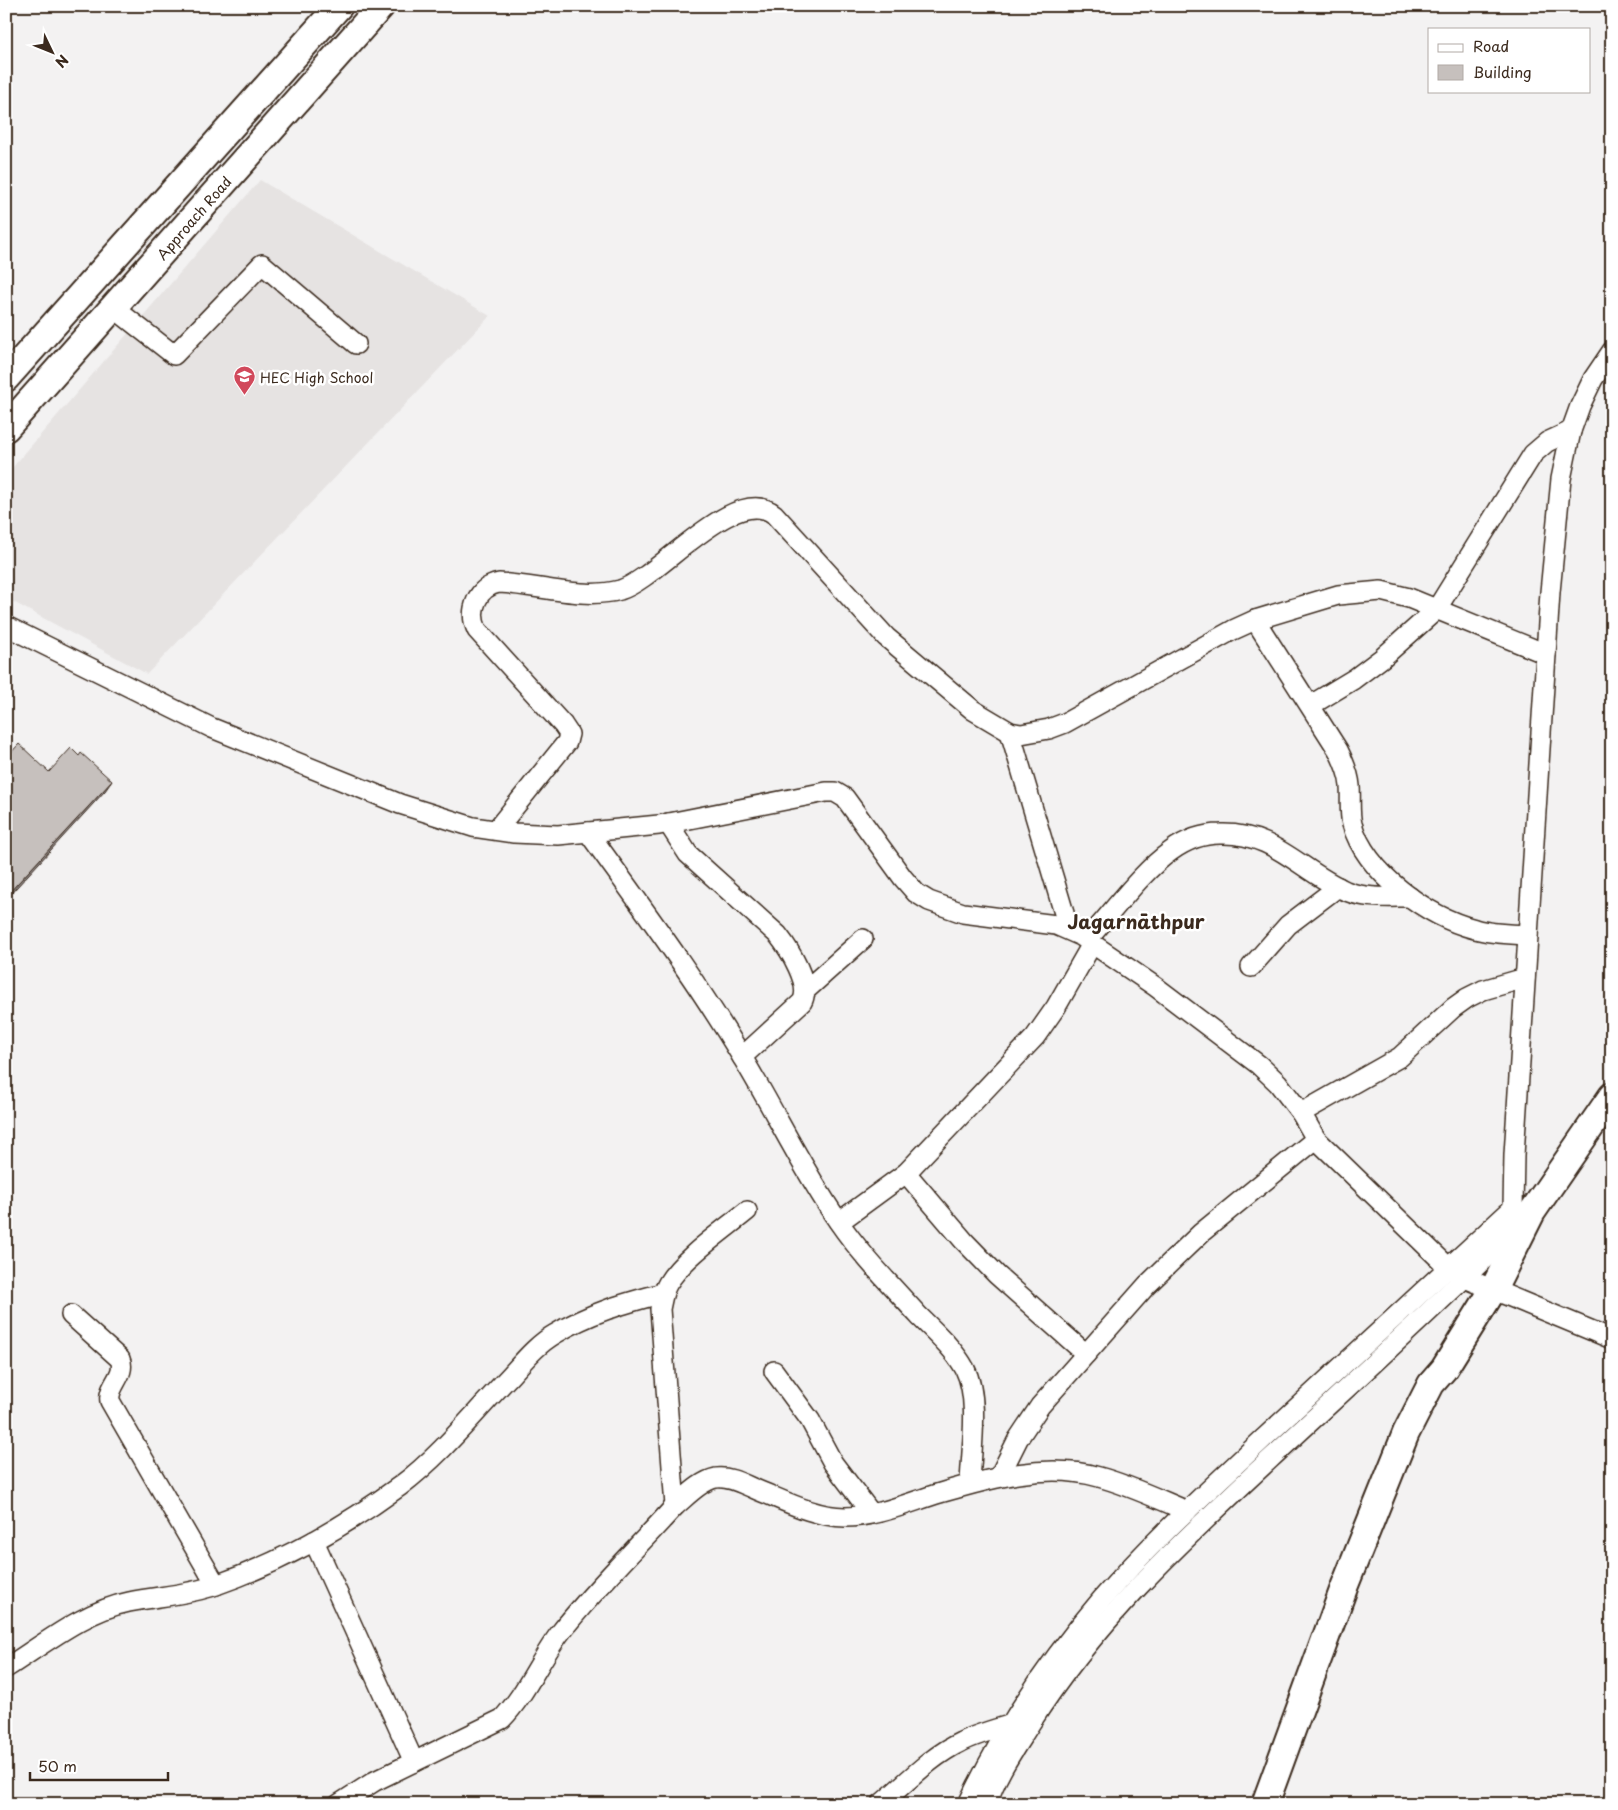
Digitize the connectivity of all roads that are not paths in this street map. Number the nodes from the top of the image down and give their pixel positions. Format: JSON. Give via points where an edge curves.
{"nodes":[{"id":1,"x":339,"y":6,"type":"edge"},
{"id":2,"x":380,"y":6,"type":"edge"},
{"id":3,"x":114,"y":308,"type":"junction"},
{"id":4,"x":356,"y":344,"type":"dead end"},
{"id":5,"x":1612,"y":351,"type":"edge"},
{"id":6,"x":6,"y":378,"type":"edge"},
{"id":7,"x":6,"y":428,"type":"edge"},
{"id":8,"x":1571,"y":431,"type":"junction"},
{"id":9,"x":1436,"y":610,"type":"junction"},
{"id":10,"x":1255,"y":620,"type":"junction"},
{"id":11,"x":6,"y":626,"type":"edge"},
{"id":12,"x":1546,"y":654,"type":"junction"},
{"id":13,"x":1311,"y":705,"type":"junction"},
{"id":14,"x":1010,"y":732,"type":"junction"},
{"id":15,"x":668,"y":823,"type":"junction"},
{"id":16,"x":496,"y":830,"type":"junction"},
{"id":17,"x":588,"y":832,"type":"junction"},
{"id":18,"x":1338,"y":887,"type":"junction"},
{"id":19,"x":1410,"y":897,"type":"junction"},
{"id":20,"x":1069,"y":930,"type":"junction"},
{"id":21,"x":1528,"y":935,"type":"junction"},
{"id":22,"x":862,"y":938,"type":"dead end"},
{"id":23,"x":1090,"y":942,"type":"junction"},
{"id":24,"x":1251,"y":967,"type":"dead end"},
{"id":25,"x":1525,"y":978,"type":"junction"},
{"id":26,"x":806,"y":990,"type":"junction"},
{"id":27,"x":742,"y":1057,"type":"junction"},
{"id":28,"x":1612,"y":1096,"type":"edge"},
{"id":29,"x":1301,"y":1113,"type":"junction"},
{"id":30,"x":1316,"y":1139,"type":"junction"},
{"id":31,"x":906,"y":1173,"type":"junction"},
{"id":32,"x":747,"y":1211,"type":"dead end"},
{"id":33,"x":839,"y":1222,"type":"junction"},
{"id":34,"x":1517,"y":1223,"type":"junction"},
{"id":35,"x":1448,"y":1267,"type":"junction"},
{"id":36,"x":1466,"y":1278,"type":"junction"},
{"id":37,"x":1494,"y":1290,"type":"junction"},
{"id":38,"x":663,"y":1293,"type":"junction"},
{"id":39,"x":71,"y":1315,"type":"dead end"},
{"id":40,"x":1612,"y":1339,"type":"edge"},
{"id":41,"x":1364,"y":1345,"type":"junction"},
{"id":42,"x":1086,"y":1354,"type":"junction"},
{"id":43,"x":1377,"y":1360,"type":"junction"},
{"id":44,"x":1444,"y":1370,"type":"junction"},
{"id":45,"x":774,"y":1371,"type":"dead end"},
{"id":46,"x":999,"y":1477,"type":"junction"},
{"id":47,"x":970,"y":1484,"type":"junction"},
{"id":48,"x":675,"y":1506,"type":"junction"},
{"id":49,"x":1187,"y":1511,"type":"junction"},
{"id":50,"x":871,"y":1514,"type":"junction"},
{"id":51,"x":314,"y":1540,"type":"junction"},
{"id":52,"x":216,"y":1586,"type":"junction"},
{"id":53,"x":6,"y":1668,"type":"edge"},
{"id":54,"x":1013,"y":1724,"type":"junction"},
{"id":55,"x":414,"y":1762,"type":"junction"},
{"id":56,"x":339,"y":1804,"type":"edge"},
{"id":57,"x":880,"y":1804,"type":"edge"},
{"id":58,"x":968,"y":1804,"type":"edge"},
{"id":59,"x":987,"y":1804,"type":"edge"},
{"id":60,"x":1265,"y":1804,"type":"edge"},
{"id":61,"x":1283,"y":1804,"type":"edge"}],
"edges":[{"from":1,"to":6,"type":"main road"},
{"from":2,"to":3,"type":"main road","name":"Approach Road"},
{"from":3,"to":4,"type":"street","via":[[174,355],[262,264]]},
{"from":3,"to":7,"type":"main road","name":"Approach Road"},
{"from":5,"to":8,"type":"street","via":[[1593,379]]},
{"from":8,"to":9,"type":"street","via":[[1533,454]]},
{"from":8,"to":12,"type":"street","via":[[1561,479]]},
{"from":9,"to":10,"type":"street","via":[[1395,594],[1363,592],[1338,595]]},
{"from":9,"to":12,"type":"street"},
{"from":9,"to":13,"type":"street","via":[[1382,658]]},
{"from":10,"to":13,"type":"street"},
{"from":10,"to":14,"type":"street","via":[[1065,722],[1035,732]]},
{"from":11,"to":16,"type":"street","via":[[212,728],[400,804],[474,827]]},
{"from":12,"to":21,"type":"street"},
{"from":13,"to":19,"type":"street","via":[[1338,750],[1348,774],[1350,815],[1357,836],[1381,872]]},
{"from":14,"to":16,"type":"street","via":[[973,710],[886,637],[774,514],[764,509],[748,509],[710,526],[648,574],[622,589],[594,594],[499,583],[486,587],[481,593],[473,610],[477,630],[569,734],[567,742]]},
{"from":14,"to":20,"type":"street"},
{"from":15,"to":17,"type":"street"},
{"from":15,"to":20,"type":"street","via":[[835,792],[852,805],[916,893],[929,901],[964,913],[1036,920]]},
{"from":15,"to":26,"type":"street","via":[[688,854],[778,935]]},
{"from":16,"to":17,"type":"street","via":[[558,835]]},
{"from":17,"to":27,"type":"street","via":[[673,948]]},
{"from":18,"to":19,"type":"street","via":[[1359,896]]},
{"from":18,"to":23,"type":"street","via":[[1253,836],[1205,834],[1186,841],[1153,867]]},
{"from":18,"to":24,"type":"street","via":[[1288,925]]},
{"from":19,"to":21,"type":"street","via":[[1442,916],[1475,929]]},
{"from":20,"to":23,"type":"street"},
{"from":21,"to":25,"type":"street"},
{"from":22,"to":26,"type":"street"},
{"from":23,"to":29,"type":"street","via":[[1259,1065]]},
{"from":23,"to":31,"type":"street","via":[[1056,1007],[1036,1037]]},
{"from":25,"to":29,"type":"street","via":[[1467,998],[1400,1057]]},
{"from":25,"to":34,"type":"street","via":[[1514,1155]]},
{"from":26,"to":27,"type":"street","via":[[802,1002]]},
{"from":27,"to":33,"type":"street"},
{"from":28,"to":34,"type":"main road","via":[[1551,1182]]},
{"from":29,"to":30,"type":"street"},
{"from":30,"to":35,"type":"street"},
{"from":30,"to":42,"type":"street","via":[[1181,1251]]},
{"from":31,"to":33,"type":"street"},
{"from":31,"to":42,"type":"street","via":[[997,1275]]},
{"from":32,"to":38,"type":"street","via":[[688,1261],[668,1282]]},
{"from":33,"to":47,"type":"street","via":[[865,1258],[965,1369],[973,1400]]},
{"from":34,"to":35,"type":"street"},
{"from":34,"to":36,"type":"street"},
{"from":34,"to":37,"type":"main road"},
{"from":35,"to":36,"type":"street"},
{"from":35,"to":41,"type":"street"},
{"from":36,"to":37,"type":"street"},
{"from":36,"to":43,"type":"street"},
{"from":37,"to":40,"type":"street"},
{"from":37,"to":44,"type":"main road"},
{"from":38,"to":48,"type":"street","via":[[660,1309]]},
{"from":38,"to":51,"type":"street","via":[[607,1308],[554,1334],[415,1474],[353,1518]]},
{"from":39,"to":52,"type":"street","via":[[120,1359],[122,1371],[110,1401]]},
{"from":41,"to":43,"type":"street"},
{"from":41,"to":49,"type":"street"},
{"from":42,"to":46,"type":"street","via":[[1028,1423]]},
{"from":43,"to":59,"type":"street","via":[[1193,1531],[1111,1615],[1042,1705],[1009,1758]]},
{"from":44,"to":60,"type":"main road","via":[[1430,1384],[1402,1442]]},
{"from":44,"to":61,"type":"main road","via":[[1442,1390],[1338,1645]]},
{"from":45,"to":50,"type":"street","via":[[810,1420],[833,1463]]},
{"from":46,"to":47,"type":"street"},
{"from":46,"to":49,"type":"street","via":[[1054,1471],[1098,1476]]},
{"from":47,"to":50,"type":"street"},
{"from":48,"to":50,"type":"street","via":[[704,1483],[723,1478],[824,1514],[843,1517]]},
{"from":48,"to":55,"type":"street","via":[[560,1633],[502,1719]]},
{"from":49,"to":54,"type":"street","via":[[1102,1600],[1044,1675]]},
{"from":51,"to":52,"type":"street"},
{"from":51,"to":55,"type":"street"},
{"from":52,"to":53,"type":"street","via":[[109,1608],[62,1632]]},
{"from":54,"to":57,"type":"street","via":[[952,1747]]},
{"from":54,"to":58,"type":"street"},
{"from":55,"to":56,"type":"street","via":[[375,1780]]}]}
